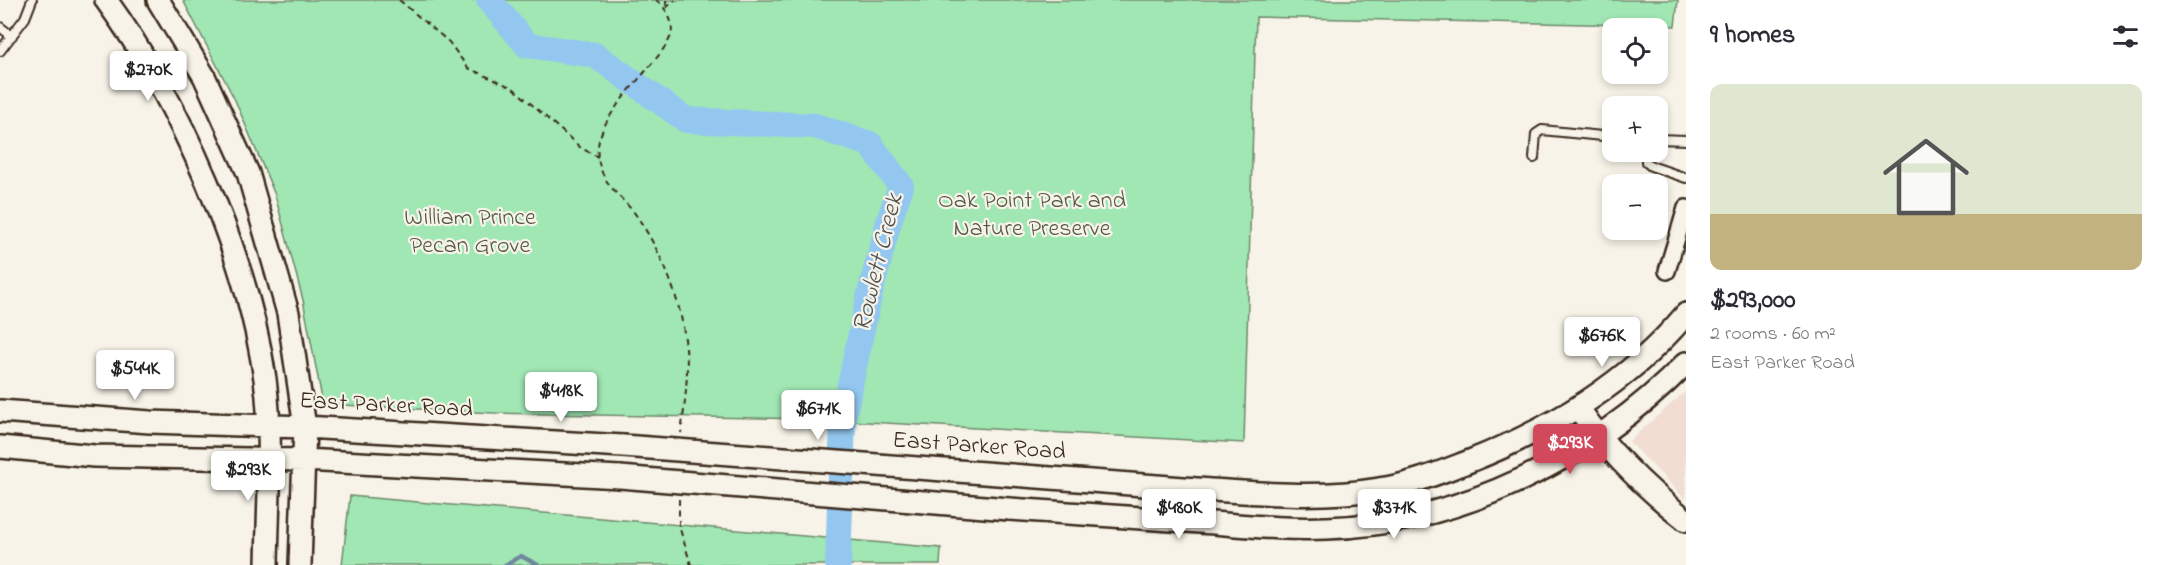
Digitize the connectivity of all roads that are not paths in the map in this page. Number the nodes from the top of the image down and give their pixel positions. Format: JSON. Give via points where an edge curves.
{"nodes":[{"id":1,"x":32,"y":0,"type":"edge"},
{"id":2,"x":106,"y":0,"type":"edge"},
{"id":3,"x":158,"y":0,"type":"edge"},
{"id":4,"x":0,"y":27,"type":"edge"},
{"id":5,"x":12,"y":36,"type":"junction"},
{"id":6,"x":0,"y":51,"type":"edge"},
{"id":7,"x":1602,"y":136,"type":"edge"},
{"id":8,"x":1668,"y":139,"type":"edge"},
{"id":9,"x":1686,"y":140,"type":"edge"},
{"id":10,"x":1534,"y":158,"type":"dead end"},
{"id":11,"x":1646,"y":162,"type":"edge"},
{"id":12,"x":1686,"y":177,"type":"edge"},
{"id":13,"x":1686,"y":208,"type":"edge"},
{"id":14,"x":1667,"y":271,"type":"dead end"},
{"id":15,"x":1686,"y":314,"type":"edge"},
{"id":16,"x":1686,"y":363,"type":"edge"},
{"id":17,"x":1579,"y":409,"type":"junction"},
{"id":18,"x":0,"y":411,"type":"edge"},
{"id":19,"x":268,"y":425,"type":"junction"},
{"id":20,"x":305,"y":427,"type":"junction"},
{"id":21,"x":1598,"y":437,"type":"junction"},
{"id":22,"x":0,"y":447,"type":"edge"},
{"id":23,"x":269,"y":460,"type":"junction"},
{"id":24,"x":304,"y":460,"type":"junction"},
{"id":25,"x":1421,"y":478,"type":"junction"},
{"id":26,"x":1267,"y":494,"type":"junction"},
{"id":27,"x":1431,"y":511,"type":"junction"},
{"id":28,"x":1686,"y":520,"type":"edge"},
{"id":29,"x":1267,"y":527,"type":"junction"},
{"id":30,"x":267,"y":565,"type":"edge"},
{"id":31,"x":300,"y":565,"type":"edge"}],
"edges":[{"from":1,"to":5,"type":"lane"},
{"from":2,"to":19,"type":"main road","via":[[134,37],[171,103],[230,239],[250,309],[264,378]]},
{"from":3,"to":20,"type":"main road","via":[[204,76],[248,173],[288,313]]},
{"from":4,"to":5,"type":"lane"},
{"from":5,"to":6,"type":"lane"},
{"from":7,"to":10,"type":"lane","via":[[1542,130],[1536,134]]},
{"from":8,"to":9,"type":"lane"},
{"from":11,"to":12,"type":"lane"},
{"from":13,"to":14,"type":"street"},
{"from":15,"to":17,"type":"main road","name":"East Parker Road","via":[[1647,355]]},
{"from":16,"to":21,"type":"main road"},
{"from":17,"to":21,"type":"main road"},
{"from":17,"to":25,"type":"main road","name":"East Parker Road","via":[[1506,446]]},
{"from":18,"to":19,"type":"main road","name":"East Parker Road","via":[[150,422]]},
{"from":19,"to":20,"type":"main road","name":"East Parker Road"},
{"from":19,"to":23,"type":"main road"},
{"from":20,"to":24,"type":"main road"},
{"from":20,"to":26,"type":"main road","name":"East Parker Road","bridge":true,"via":[[623,446]]},
{"from":21,"to":27,"type":"main road","via":[[1523,480]]},
{"from":21,"to":28,"type":"main road","via":[[1633,476]]},
{"from":22,"to":23,"type":"main road","via":[[104,457]]},
{"from":23,"to":24,"type":"main road"},
{"from":23,"to":30,"type":"main road"},
{"from":24,"to":29,"type":"main road","bridge":true,"via":[[620,477]]},
{"from":24,"to":31,"type":"main road"},
{"from":25,"to":26,"type":"main road","name":"East Parker Road","via":[[1380,489]]},
{"from":25,"to":27,"type":"main road"},
{"from":26,"to":29,"type":"main road"},
{"from":27,"to":29,"type":"main road","via":[[1401,519],[1328,528]]}]}
